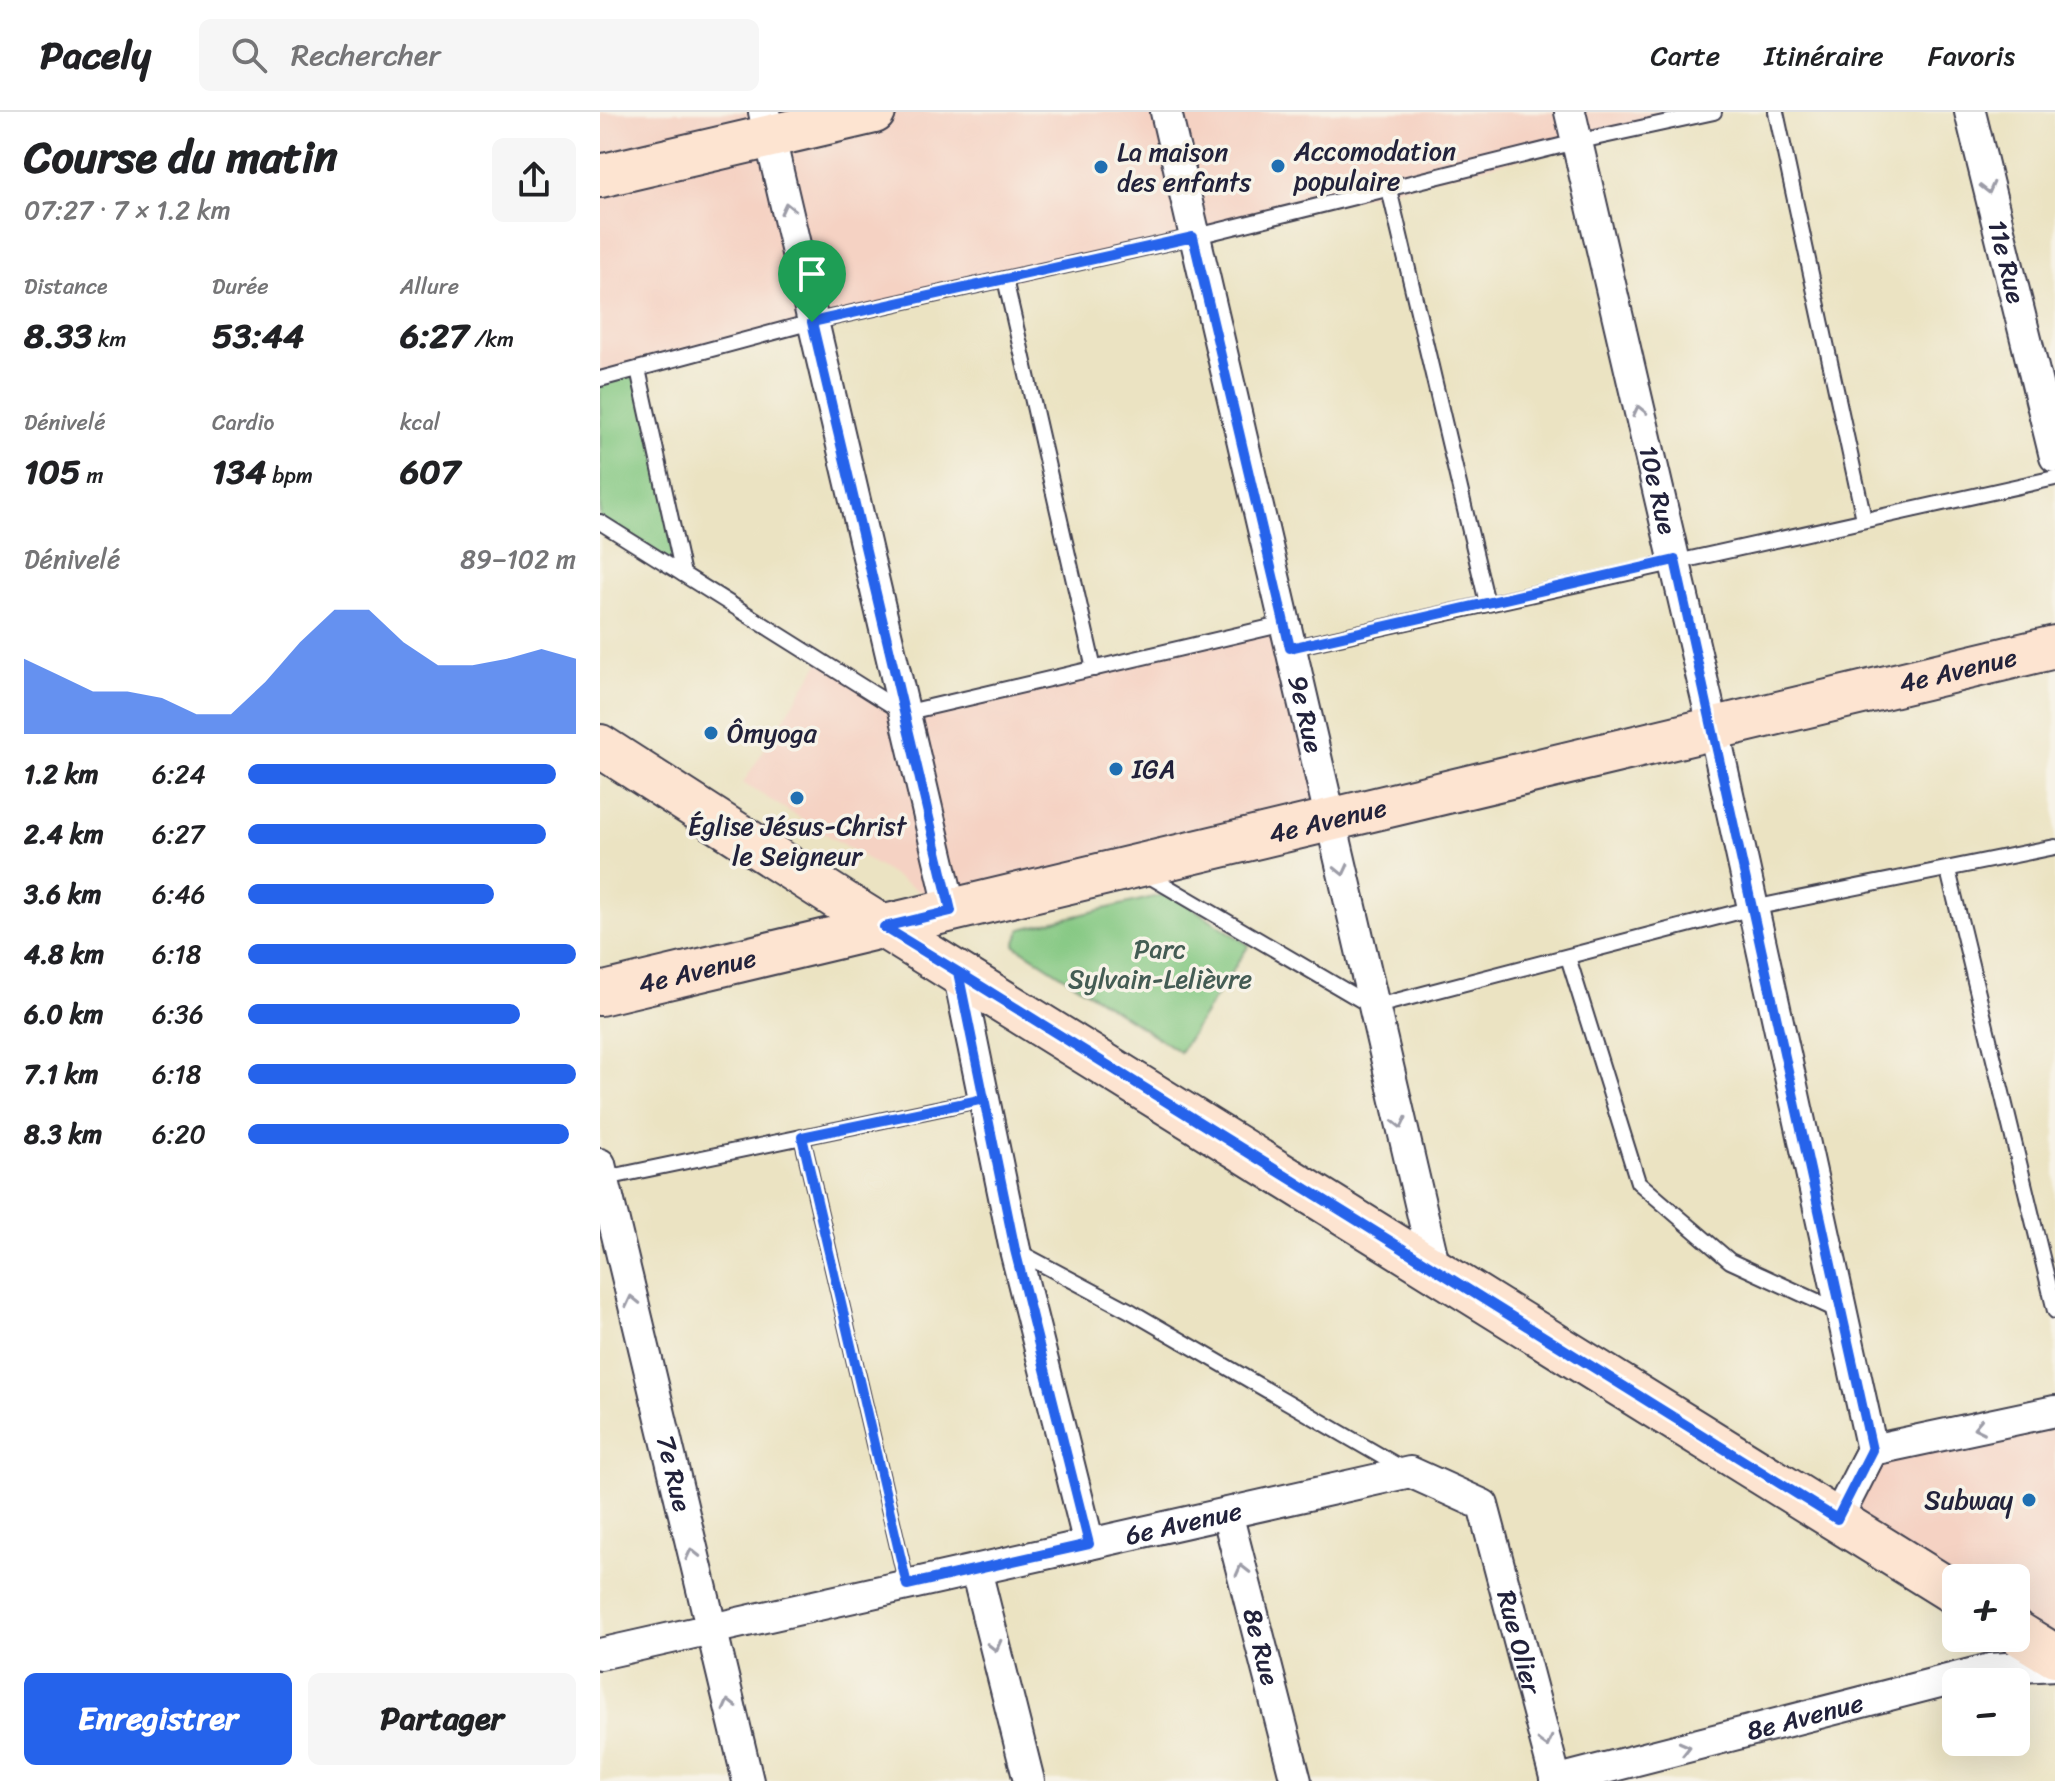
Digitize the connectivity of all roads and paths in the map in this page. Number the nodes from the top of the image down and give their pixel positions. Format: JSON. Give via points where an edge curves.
{"nodes":[{"id":1,"x":874,"y":112,"type":"edge"},
{"id":2,"x":1166,"y":112,"type":"edge"},
{"id":3,"x":1570,"y":112,"type":"edge"},
{"id":4,"x":1714,"y":112,"type":"edge"},
{"id":5,"x":1776,"y":112,"type":"edge"},
{"id":6,"x":1970,"y":112,"type":"edge"},
{"id":7,"x":767,"y":124,"type":"edge"},
{"id":8,"x":1576,"y":142,"type":"junction"},
{"id":9,"x":600,"y":176,"type":"edge"},
{"id":10,"x":1389,"y":189,"type":"junction"},
{"id":11,"x":1193,"y":237,"type":"junction"},
{"id":12,"x":1005,"y":279,"type":"junction"},
{"id":13,"x":812,"y":322,"type":"junction"},
{"id":14,"x":638,"y":369,"type":"junction"},
{"id":15,"x":600,"y":379,"type":"edge"},
{"id":16,"x":2055,"y":457,"type":"edge"},
{"id":17,"x":2055,"y":478,"type":"edge"},
{"id":18,"x":1864,"y":519,"type":"junction"},
{"id":19,"x":600,"y":522,"type":"edge"},
{"id":20,"x":1675,"y":560,"type":"junction"},
{"id":21,"x":683,"y":574,"type":"junction"},
{"id":22,"x":1487,"y":603,"type":"junction"},
{"id":23,"x":1287,"y":636,"type":"junction"},
{"id":24,"x":2055,"y":647,"type":"edge"},
{"id":25,"x":1094,"y":669,"type":"junction"},
{"id":26,"x":904,"y":713,"type":"junction"},
{"id":27,"x":1714,"y":730,"type":"junction"},
{"id":28,"x":600,"y":746,"type":"edge"},
{"id":29,"x":1330,"y":820,"type":"junction"},
{"id":30,"x":2055,"y":847,"type":"edge"},
{"id":31,"x":1134,"y":867,"type":"junction"},
{"id":32,"x":1948,"y":870,"type":"junction"},
{"id":33,"x":1753,"y":908,"type":"junction"},
{"id":34,"x":951,"y":911,"type":"junction"},
{"id":35,"x":884,"y":927,"type":"junction"},
{"id":36,"x":1568,"y":957,"type":"junction"},
{"id":37,"x":958,"y":972,"type":"junction"},
{"id":38,"x":606,"y":987,"type":"edge"},
{"id":39,"x":1373,"y":1007,"type":"junction"},
{"id":40,"x":984,"y":1099,"type":"junction"},
{"id":41,"x":802,"y":1137,"type":"junction"},
{"id":42,"x":601,"y":1174,"type":"edge"},
{"id":43,"x":1015,"y":1250,"type":"junction"},
{"id":44,"x":1435,"y":1268,"type":"junction"},
{"id":45,"x":2055,"y":1311,"type":"edge"},
{"id":46,"x":1841,"y":1312,"type":"junction"},
{"id":47,"x":2055,"y":1411,"type":"edge"},
{"id":48,"x":1872,"y":1450,"type":"junction"},
{"id":49,"x":1410,"y":1472,"type":"junction"},
{"id":50,"x":1227,"y":1513,"type":"junction"},
{"id":51,"x":1837,"y":1519,"type":"junction"},
{"id":52,"x":1089,"y":1544,"type":"junction"},
{"id":53,"x":976,"y":1570,"type":"junction"},
{"id":54,"x":907,"y":1585,"type":"junction"},
{"id":55,"x":1942,"y":1585,"type":"edge"},
{"id":56,"x":709,"y":1630,"type":"junction"},
{"id":57,"x":2030,"y":1641,"type":"edge"},
{"id":58,"x":600,"y":1654,"type":"edge"},
{"id":59,"x":2055,"y":1656,"type":"edge"},
{"id":60,"x":2055,"y":1665,"type":"edge"},
{"id":61,"x":748,"y":1781,"type":"edge"},
{"id":62,"x":1029,"y":1781,"type":"edge"},
{"id":63,"x":1296,"y":1781,"type":"edge"},
{"id":64,"x":1556,"y":1781,"type":"edge"}],
"edges":[{"from":1,"to":7,"type":"street"},
{"from":2,"to":11,"type":"street","name":"9e Rue"},
{"from":3,"to":8,"type":"street","name":"10e Rue"},
{"from":4,"to":8,"type":"lane"},
{"from":5,"to":18,"type":"lane"},
{"from":6,"to":16,"type":"street","name":"11e Rue","one_way":true},
{"from":7,"to":9,"type":"street"},
{"from":13,"to":7,"type":"street","one_way":true},
{"from":8,"to":10,"type":"lane"},
{"from":20,"to":8,"type":"street","name":"10e Rue","one_way":true},
{"from":10,"to":11,"type":"lane"},
{"from":10,"to":22,"type":"lane"},
{"from":11,"to":12,"type":"lane"},
{"from":11,"to":23,"type":"street","name":"9e Rue"},
{"from":12,"to":13,"type":"lane"},
{"from":12,"to":25,"type":"lane"},
{"from":13,"to":14,"type":"lane"},
{"from":13,"to":26,"type":"street"},
{"from":14,"to":15,"type":"lane"},
{"from":14,"to":21,"type":"lane"},
{"from":17,"to":18,"type":"lane"},
{"from":18,"to":20,"type":"lane"},
{"from":19,"to":21,"type":"lane"},
{"from":20,"to":22,"type":"lane"},
{"from":20,"to":27,"type":"street","name":"10e Rue"},
{"from":21,"to":26,"type":"lane"},
{"from":22,"to":23,"type":"lane"},
{"from":23,"to":25,"type":"lane"},
{"from":23,"to":29,"type":"street","name":"9e Rue"},
{"from":24,"to":27,"type":"street","name":"4e Avenue"},
{"from":25,"to":26,"type":"lane"},
{"from":26,"to":34,"type":"street"},
{"from":27,"to":29,"type":"street","name":"4e Avenue"},
{"from":27,"to":33,"type":"street","name":"10e Rue"},
{"from":28,"to":35,"type":"street"},
{"from":29,"to":31,"type":"street","name":"4e Avenue"},
{"from":29,"to":39,"type":"street","name":"9e Rue","one_way":true},
{"from":30,"to":32,"type":"lane"},
{"from":31,"to":34,"type":"street","name":"4e Avenue"},
{"from":31,"to":39,"type":"lane"},
{"from":32,"to":33,"type":"lane"},
{"from":32,"to":45,"type":"lane"},
{"from":33,"to":36,"type":"lane"},
{"from":33,"to":46,"type":"street","name":"10e Rue"},
{"from":34,"to":35,"type":"street","name":"4e Avenue"},
{"from":35,"to":37,"type":"street"},
{"from":35,"to":38,"type":"street","name":"4e Avenue"},
{"from":36,"to":39,"type":"lane"},
{"from":36,"to":46,"type":"lane","via":[[1638,1182],[1730,1261]]},
{"from":37,"to":40,"type":"street"},
{"from":37,"to":44,"type":"street"},
{"from":39,"to":44,"type":"street","name":"9e Rue","one_way":true},
{"from":40,"to":41,"type":"lane"},
{"from":40,"to":43,"type":"street"},
{"from":41,"to":42,"type":"lane"},
{"from":41,"to":54,"type":"lane"},
{"from":56,"to":42,"type":"street","name":"7e Rue","one_way":true},
{"from":43,"to":49,"type":"lane"},
{"from":43,"to":52,"type":"street"},
{"from":44,"to":51,"type":"street"},
{"from":46,"to":48,"type":"street","name":"10e Rue"},
{"from":47,"to":48,"type":"street","one_way":true},
{"from":48,"to":51,"type":"street"},
{"from":49,"to":50,"type":"street","name":"6e Avenue"},
{"from":49,"to":64,"type":"street","name":"Rue Olier","one_way":true,"via":[[1483,1505]]},
{"from":50,"to":52,"type":"street","name":"6e Avenue"},
{"from":63,"to":50,"type":"street","name":"8e Rue","one_way":true},
{"from":51,"to":55,"type":"street"},
{"from":52,"to":53,"type":"street","name":"6e Avenue"},
{"from":53,"to":54,"type":"street","name":"6e Avenue"},
{"from":53,"to":62,"type":"street","one_way":true},
{"from":54,"to":56,"type":"street","name":"6e Avenue"},
{"from":56,"to":58,"type":"street","name":"6e Avenue"},
{"from":61,"to":56,"type":"street","name":"7e Rue","one_way":true},
{"from":57,"to":59,"type":"street"},
{"from":64,"to":60,"type":"street","name":"8e Avenue","one_way":true,"via":[[1990,1669]]}]}
